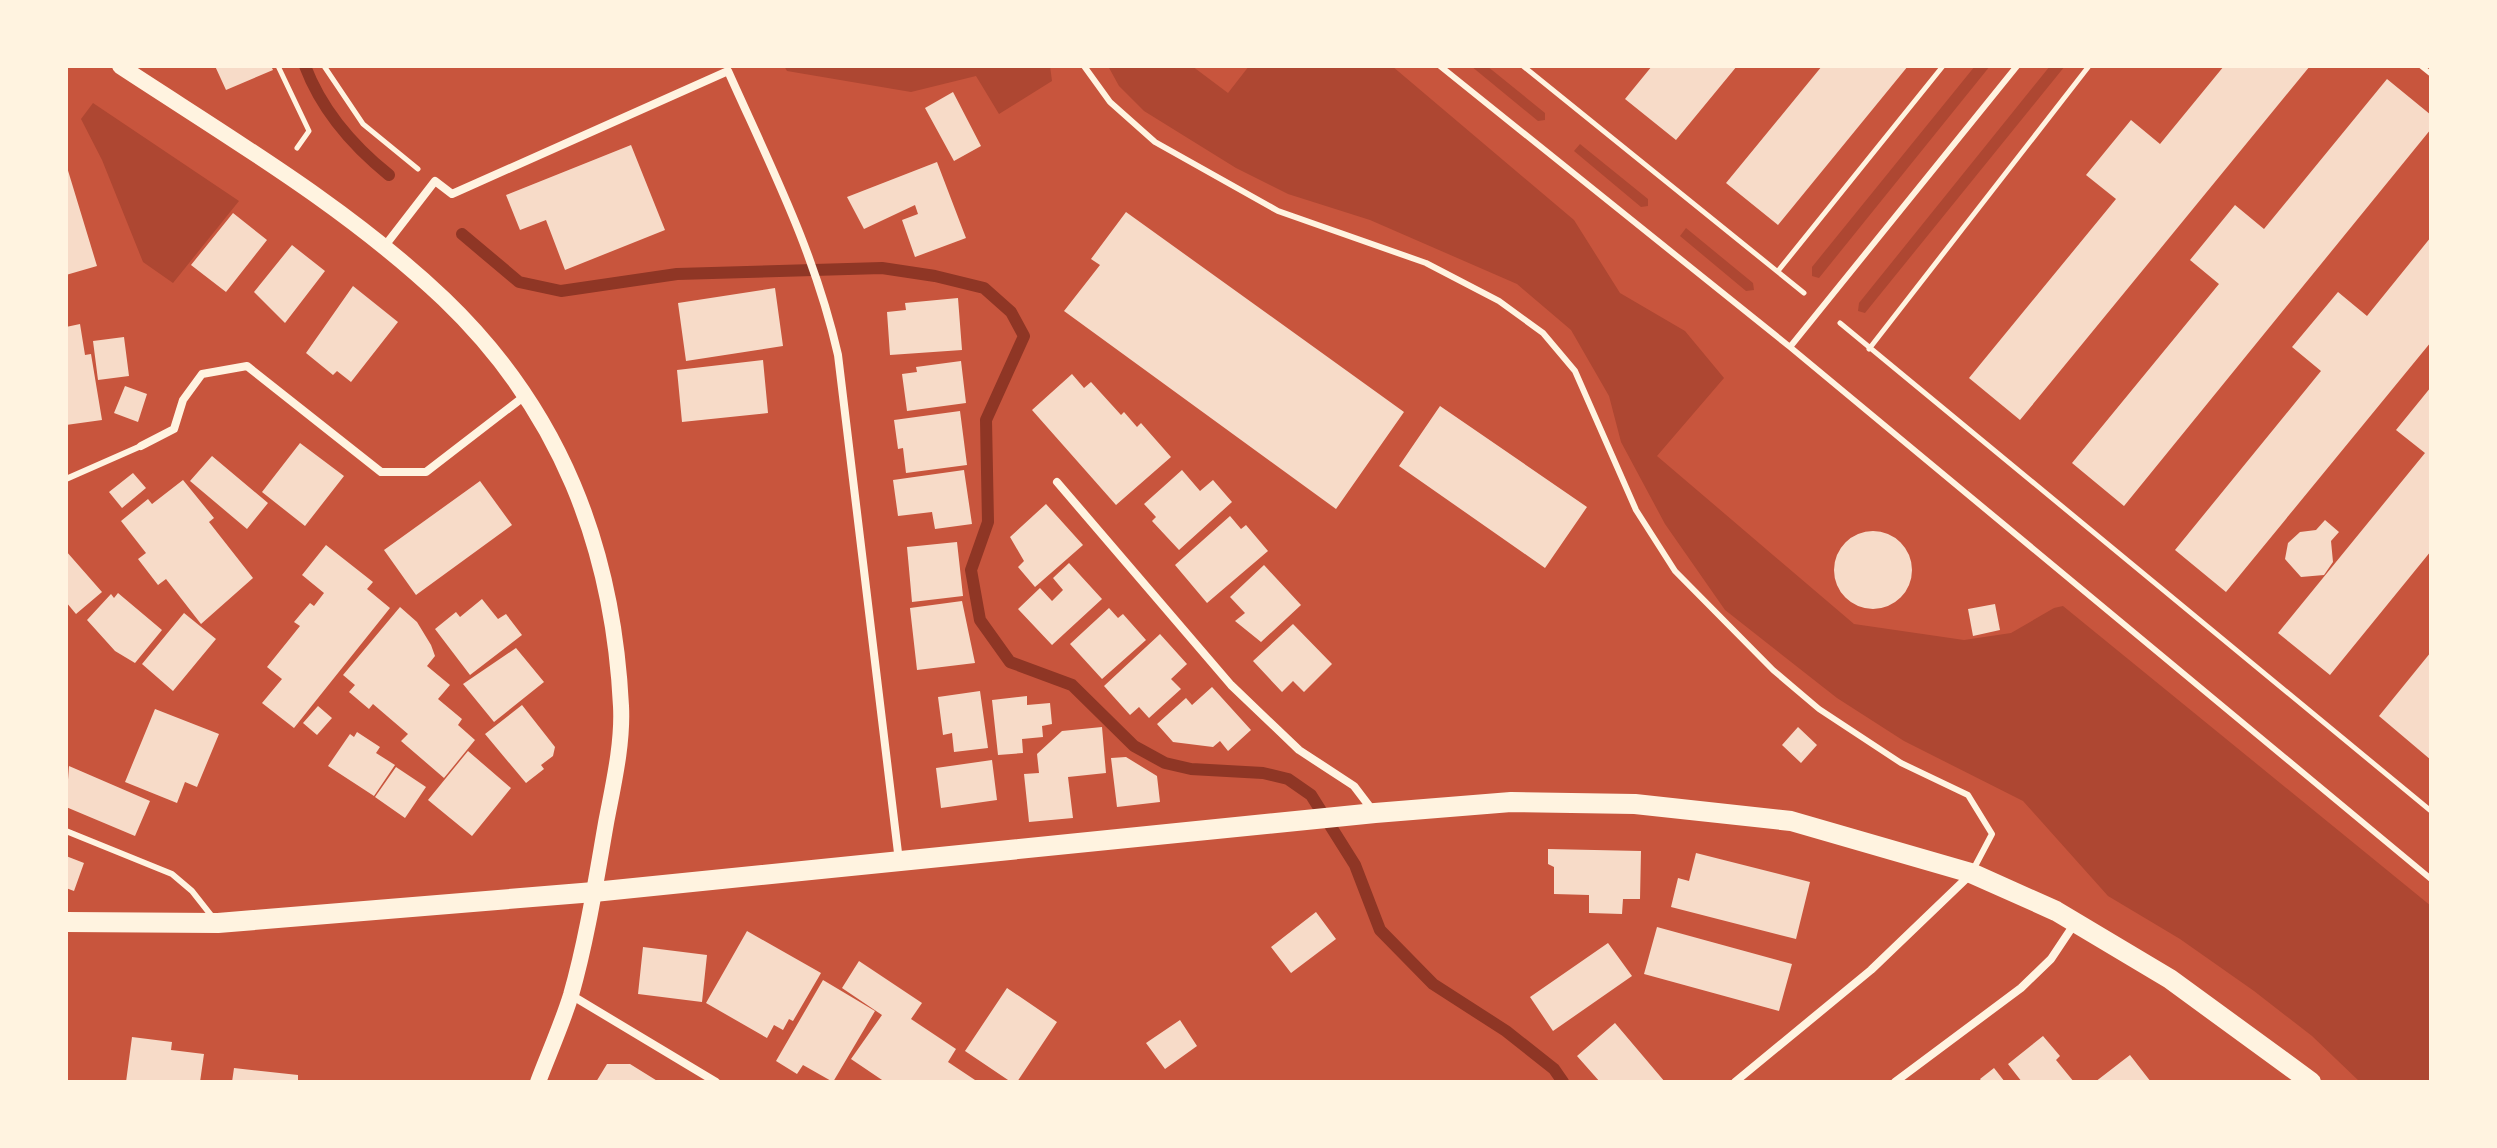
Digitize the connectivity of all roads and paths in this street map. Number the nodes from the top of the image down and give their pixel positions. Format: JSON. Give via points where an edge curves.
{"nodes":[{"id":1,"x":120,"y":66,"type":"edge"},
{"id":2,"x":278,"y":66,"type":"edge"},
{"id":3,"x":324,"y":66,"type":"edge"},
{"id":4,"x":1084,"y":66,"type":"edge"},
{"id":5,"x":1440,"y":66,"type":"edge"},
{"id":6,"x":1523,"y":66,"type":"edge"},
{"id":7,"x":1943,"y":66,"type":"edge"},
{"id":8,"x":2017,"y":66,"type":"edge"},
{"id":9,"x":2089,"y":66,"type":"edge"},
{"id":10,"x":2421,"y":66,"type":"edge"},
{"id":11,"x":2431,"y":74,"type":"edge"},
{"id":12,"x":280,"y":171,"type":"junction"},
{"id":13,"x":435,"y":181,"type":"junction"},
{"id":14,"x":383,"y":247,"type":"junction"},
{"id":15,"x":1778,"y":271,"type":"junction"},
{"id":16,"x":1822,"y":308,"type":"junction"},
{"id":17,"x":1790,"y":347,"type":"junction"},
{"id":18,"x":1869,"y":349,"type":"junction"},
{"id":19,"x":528,"y":394,"type":"junction"},
{"id":20,"x":141,"y":446,"type":"joint"},
{"id":21,"x":66,"y":479,"type":"edge"},
{"id":22,"x":1057,"y":482,"type":"dead end"},
{"id":23,"x":2431,"y":811,"type":"edge"},
{"id":24,"x":1375,"y":813,"type":"junction"},
{"id":25,"x":66,"y":831,"type":"edge"},
{"id":26,"x":900,"y":862,"type":"junction"},
{"id":27,"x":1971,"y":873,"type":"junction"},
{"id":28,"x":2431,"y":879,"type":"edge"},
{"id":29,"x":594,"y":892,"type":"junction"},
{"id":30,"x":66,"y":922,"type":"edge"},
{"id":31,"x":218,"y":923,"type":"junction"},
{"id":32,"x":2075,"y":923,"type":"junction"},
{"id":33,"x":571,"y":995,"type":"junction"},
{"id":34,"x":538,"y":1082,"type":"edge"},
{"id":35,"x":716,"y":1082,"type":"edge"},
{"id":36,"x":1735,"y":1082,"type":"edge"},
{"id":37,"x":1895,"y":1082,"type":"edge"},
{"id":38,"x":2311,"y":1082,"type":"edge"}],
"edges":[{"from":1,"to":12,"type":"main road"},
{"from":2,"to":12,"type":"path","via":[[309,131]]},
{"from":3,"to":13,"type":"path","via":[[363,124]]},
{"from":4,"to":27,"type":"lane","via":[[1110,102],[1155,142],[1278,211],[1426,263],[1499,301],[1543,333],[1575,371],[1636,510],[1675,571],[1819,709],[1901,763],[1968,795],[1992,834]]},
{"from":5,"to":17,"type":"lane"},
{"from":6,"to":15,"type":"path"},
{"from":7,"to":15,"type":"path"},
{"from":8,"to":16,"type":"lane"},
{"from":9,"to":18,"type":"path"},
{"from":10,"to":11,"type":"path"},
{"from":12,"to":14,"type":"main road"},
{"from":13,"to":14,"type":"street"},
{"from":13,"to":26,"type":"street","via":[[452,194],[728,71],[809,250],[838,355]]},
{"from":14,"to":19,"type":"main road","via":[[445,300]]},
{"from":15,"to":16,"type":"path"},
{"from":16,"to":17,"type":"lane"},
{"from":16,"to":18,"type":"path"},
{"from":17,"to":28,"type":"lane"},
{"from":18,"to":23,"type":"path"},
{"from":19,"to":20,"type":"street","via":[[426,472],[381,472],[247,366],[202,374],[183,400],[174,429]]},
{"from":19,"to":29,"type":"main road","via":[[577,487],[605,581],[621,708]]},
{"from":20,"to":21,"type":"lane"},
{"from":22,"to":24,"type":"street","via":[[1231,685],[1299,750],[1354,786]]},
{"from":24,"to":26,"type":"main road"},
{"from":24,"to":27,"type":"main road","via":[[1511,802],[1635,804],[1791,821]]},
{"from":25,"to":31,"type":"lane","via":[[172,874]]},
{"from":26,"to":29,"type":"main road"},
{"from":27,"to":32,"type":"main road"},
{"from":27,"to":36,"type":"street","via":[[1871,970]]},
{"from":29,"to":31,"type":"main road"},
{"from":29,"to":33,"type":"main road"},
{"from":30,"to":31,"type":"main road"},
{"from":32,"to":37,"type":"street","via":[[2051,959],[2021,988]]},
{"from":32,"to":38,"type":"main road","via":[[2170,979]]},
{"from":33,"to":34,"type":"main road"},
{"from":33,"to":35,"type":"street"}]}
